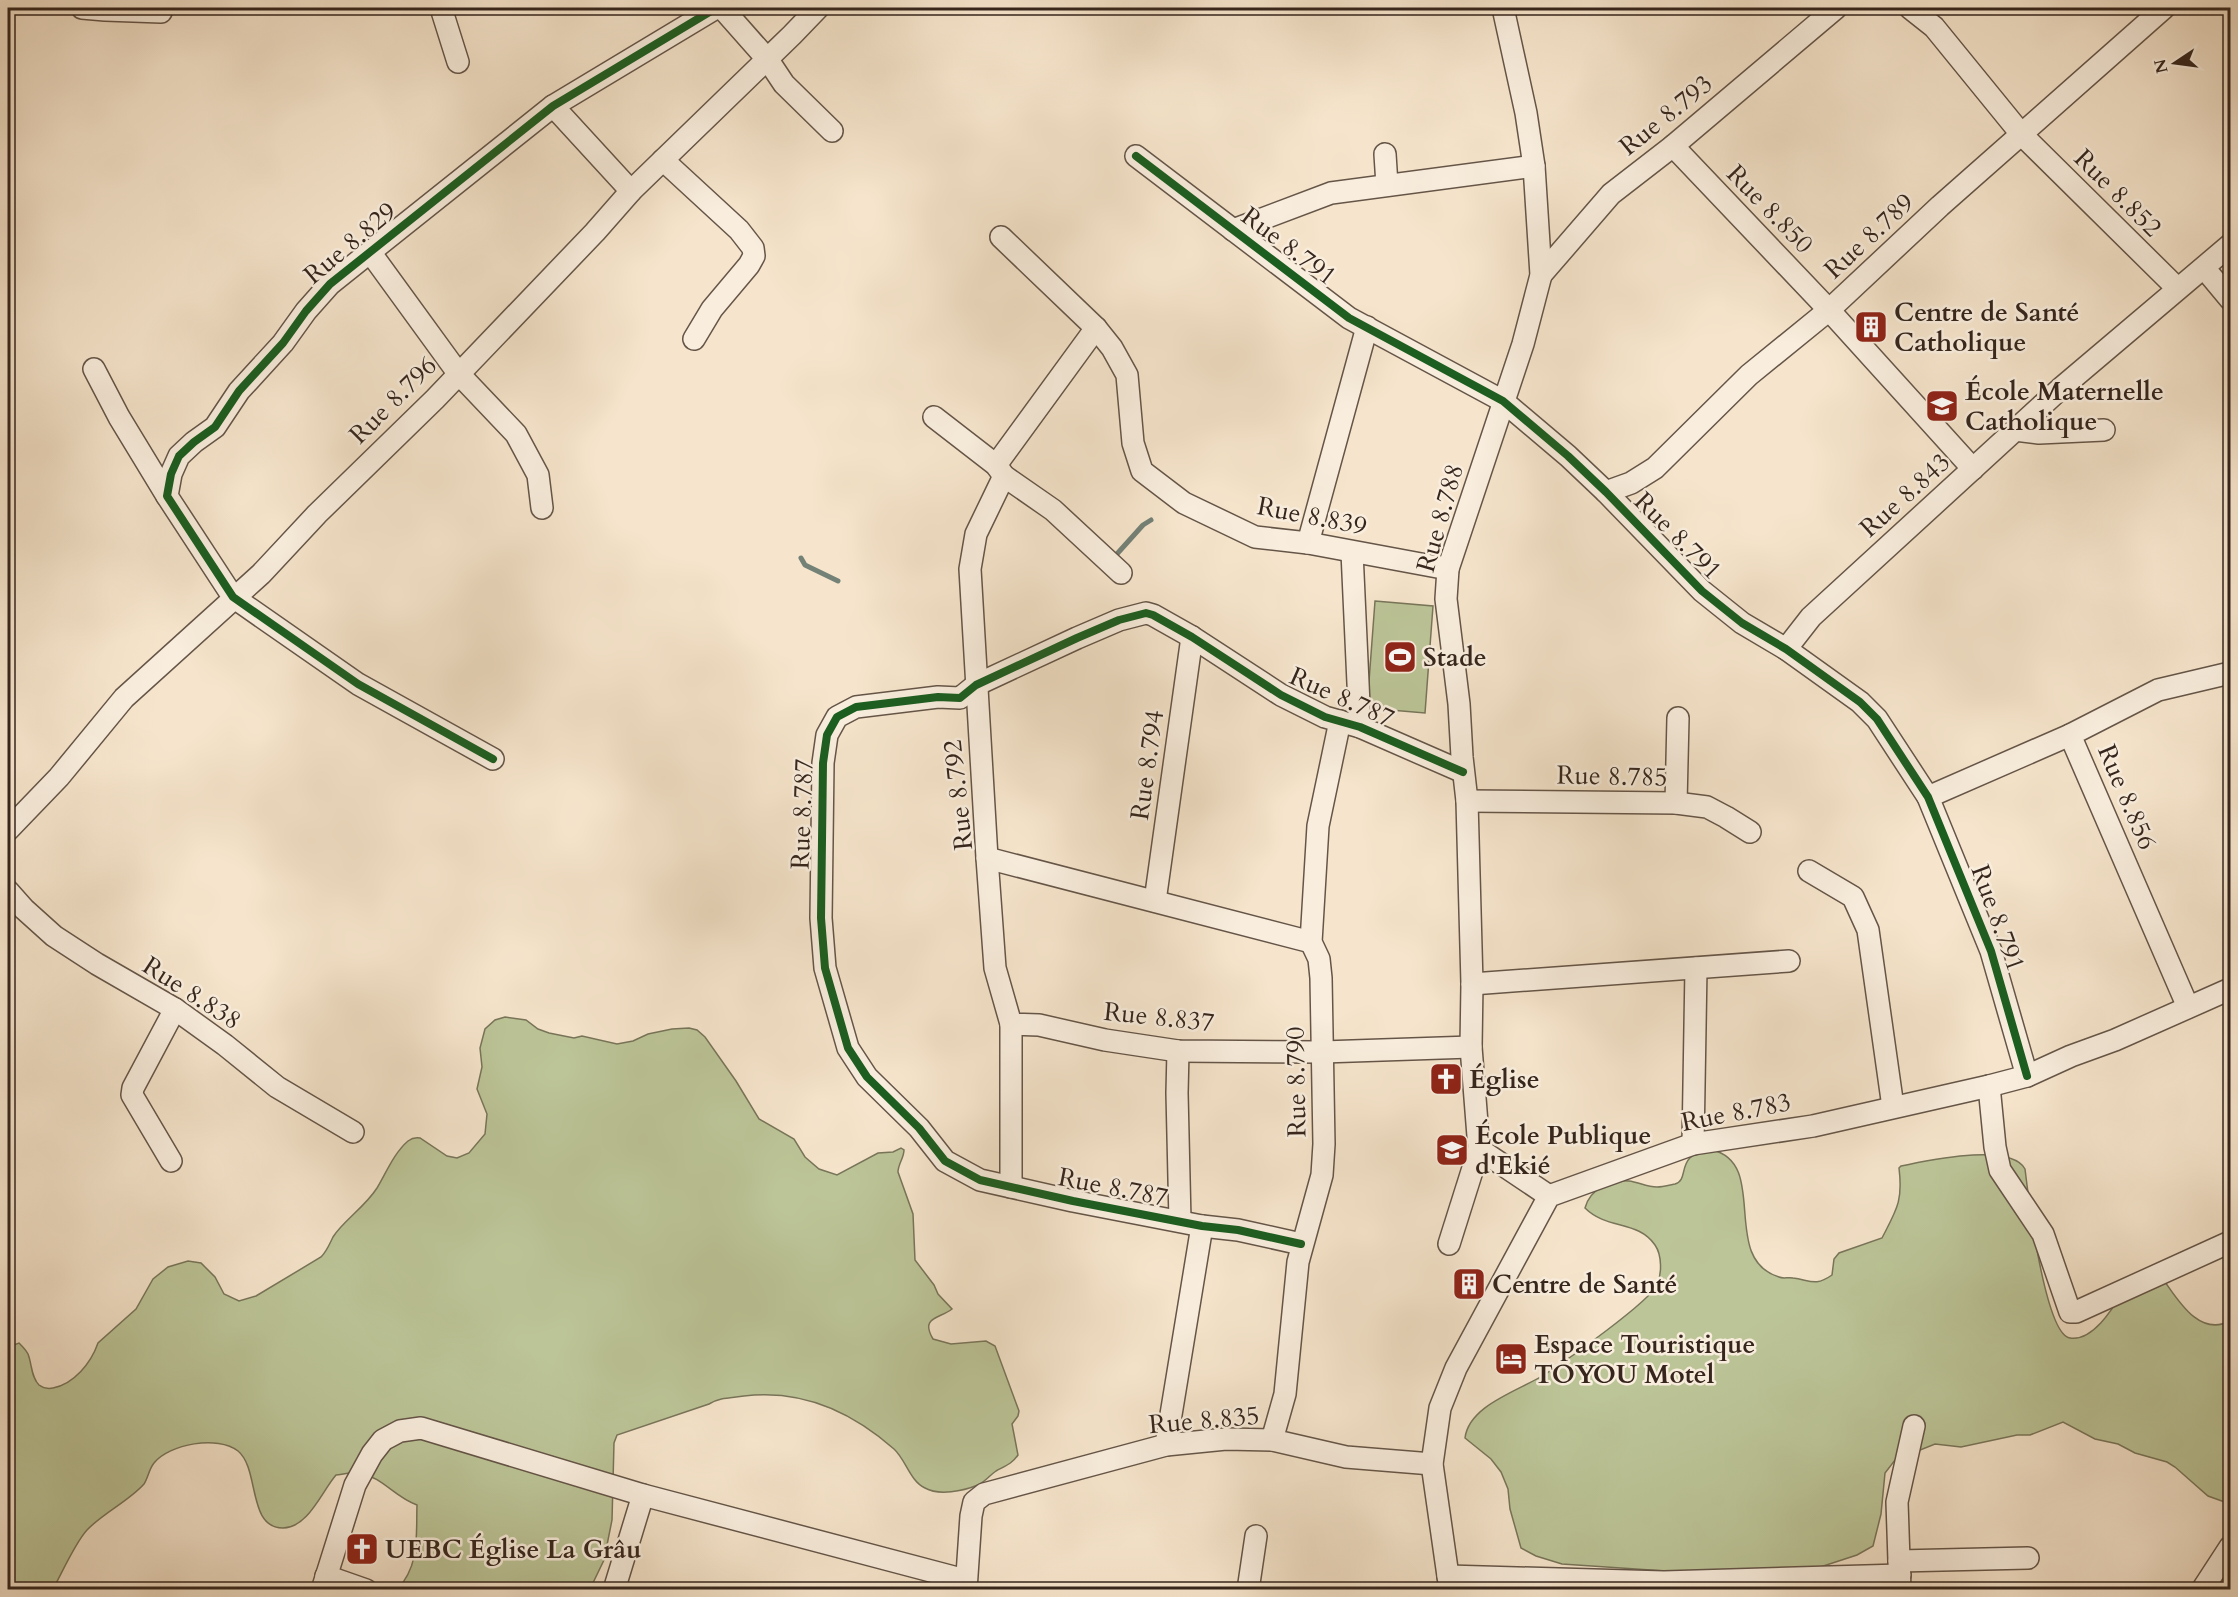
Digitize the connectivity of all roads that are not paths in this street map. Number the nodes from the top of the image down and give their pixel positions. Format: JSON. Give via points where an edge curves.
{"nodes":[{"id":1,"x":82,"y":8,"type":"edge"},
{"id":2,"x":441,"y":8,"type":"edge"},
{"id":3,"x":716,"y":8,"type":"edge"},
{"id":4,"x":722,"y":8,"type":"edge"},
{"id":5,"x":818,"y":8,"type":"edge"},
{"id":6,"x":1503,"y":8,"type":"edge"},
{"id":7,"x":1836,"y":8,"type":"edge"},
{"id":8,"x":1910,"y":8,"type":"edge"},
{"id":9,"x":2164,"y":8,"type":"edge"},
{"id":10,"x":161,"y":12,"type":"dead end"},
{"id":11,"x":768,"y":60,"type":"junction"},
{"id":12,"x":458,"y":62,"type":"dead end"},
{"id":13,"x":553,"y":106,"type":"junction"},
{"id":14,"x":832,"y":131,"type":"dead end"},
{"id":15,"x":2022,"y":135,"type":"junction"},
{"id":16,"x":1673,"y":146,"type":"junction"},
{"id":17,"x":1385,"y":154,"type":"dead end"},
{"id":18,"x":1136,"y":156,"type":"dead end"},
{"id":19,"x":663,"y":160,"type":"junction"},
{"id":20,"x":1534,"y":166,"type":"junction"},
{"id":21,"x":1387,"y":185,"type":"junction"},
{"id":22,"x":631,"y":191,"type":"junction"},
{"id":23,"x":1233,"y":230,"type":"junction"},
{"id":24,"x":1001,"y":237,"type":"dead end"},
{"id":25,"x":2230,"y":245,"type":"edge"},
{"id":26,"x":370,"y":252,"type":"junction"},
{"id":27,"x":2205,"y":269,"type":"junction"},
{"id":28,"x":1541,"y":275,"type":"junction"},
{"id":29,"x":2177,"y":288,"type":"junction"},
{"id":30,"x":2230,"y":299,"type":"edge"},
{"id":31,"x":1829,"y":310,"type":"junction"},
{"id":32,"x":1367,"y":327,"type":"junction"},
{"id":33,"x":1096,"y":328,"type":"junction"},
{"id":34,"x":694,"y":339,"type":"dead end"},
{"id":35,"x":94,"y":369,"type":"dead end"},
{"id":36,"x":458,"y":373,"type":"junction"},
{"id":37,"x":1503,"y":401,"type":"junction"},
{"id":38,"x":934,"y":417,"type":"dead end"},
{"id":39,"x":2015,"y":430,"type":"junction"},
{"id":40,"x":2104,"y":430,"type":"dead end"},
{"id":41,"x":1973,"y":469,"type":"junction"},
{"id":42,"x":1000,"y":470,"type":"junction"},
{"id":43,"x":1606,"y":492,"type":"junction"},
{"id":44,"x":167,"y":496,"type":"junction"},
{"id":45,"x":542,"y":508,"type":"dead end"},
{"id":46,"x":1308,"y":543,"type":"junction"},
{"id":47,"x":1352,"y":552,"type":"junction"},
{"id":48,"x":1448,"y":569,"type":"junction"},
{"id":49,"x":1121,"y":573,"type":"dead end"},
{"id":50,"x":233,"y":597,"type":"junction"},
{"id":51,"x":1192,"y":637,"type":"junction"},
{"id":52,"x":1786,"y":649,"type":"junction"},
{"id":53,"x":2230,"y":673,"type":"edge"},
{"id":54,"x":976,"y":685,"type":"junction"},
{"id":55,"x":1678,"y":718,"type":"dead end"},
{"id":56,"x":1340,"y":721,"type":"junction"},
{"id":57,"x":1360,"y":727,"type":"junction"},
{"id":58,"x":2070,"y":735,"type":"junction"},
{"id":59,"x":493,"y":759,"type":"dead end"},
{"id":60,"x":1463,"y":772,"type":"junction"},
{"id":61,"x":1929,"y":797,"type":"junction"},
{"id":62,"x":1467,"y":801,"type":"junction"},
{"id":63,"x":1676,"y":802,"type":"junction"},
{"id":64,"x":8,"y":830,"type":"edge"},
{"id":65,"x":1750,"y":832,"type":"dead end"},
{"id":66,"x":987,"y":858,"type":"junction"},
{"id":67,"x":1809,"y":870,"type":"dead end"},
{"id":68,"x":8,"y":891,"type":"edge"},
{"id":69,"x":1155,"y":902,"type":"junction"},
{"id":70,"x":1311,"y":942,"type":"junction"},
{"id":71,"x":1790,"y":961,"type":"dead end"},
{"id":72,"x":1696,"y":968,"type":"junction"},
{"id":73,"x":1472,"y":984,"type":"junction"},
{"id":74,"x":2230,"y":988,"type":"edge"},
{"id":75,"x":2188,"y":1007,"type":"junction"},
{"id":76,"x":175,"y":1009,"type":"junction"},
{"id":77,"x":1011,"y":1024,"type":"junction"},
{"id":78,"x":1471,"y":1047,"type":"junction"},
{"id":79,"x":1178,"y":1051,"type":"junction"},
{"id":80,"x":1323,"y":1052,"type":"junction"},
{"id":81,"x":2027,"y":1076,"type":"junction"},
{"id":82,"x":1989,"y":1086,"type":"junction"},
{"id":83,"x":1893,"y":1107,"type":"junction"},
{"id":84,"x":352,"y":1132,"type":"dead end"},
{"id":85,"x":1693,"y":1144,"type":"junction"},
{"id":86,"x":1479,"y":1149,"type":"junction"},
{"id":87,"x":171,"y":1161,"type":"dead end"},
{"id":88,"x":1011,"y":1187,"type":"junction"},
{"id":89,"x":1549,"y":1196,"type":"junction"},
{"id":90,"x":1180,"y":1221,"type":"junction"},
{"id":91,"x":1202,"y":1226,"type":"junction"},
{"id":92,"x":2230,"y":1242,"type":"edge"},
{"id":93,"x":1301,"y":1244,"type":"junction"},
{"id":94,"x":1449,"y":1244,"type":"dead end"},
{"id":95,"x":1914,"y":1426,"type":"dead end"},
{"id":96,"x":1272,"y":1440,"type":"junction"},
{"id":97,"x":1166,"y":1445,"type":"junction"},
{"id":98,"x":1432,"y":1464,"type":"junction"},
{"id":99,"x":643,"y":1495,"type":"junction"},
{"id":100,"x":1256,"y":1536,"type":"dead end"},
{"id":101,"x":2230,"y":1547,"type":"edge"},
{"id":102,"x":2028,"y":1558,"type":"dead end"},
{"id":103,"x":1900,"y":1575,"type":"edge"},
{"id":104,"x":324,"y":1582,"type":"edge"},
{"id":105,"x":1449,"y":1583,"type":"edge"},
{"id":106,"x":965,"y":1585,"type":"edge"},
{"id":107,"x":1664,"y":1586,"type":"edge"},
{"id":108,"x":366,"y":1590,"type":"edge"},
{"id":109,"x":614,"y":1590,"type":"edge"},
{"id":110,"x":1248,"y":1590,"type":"edge"},
{"id":111,"x":2202,"y":1590,"type":"edge"}],
"edges":[{"from":1,"to":10,"type":"street"},
{"from":2,"to":12,"type":"street"},
{"from":3,"to":13,"type":"street","name":"Rue 8.829"},
{"from":4,"to":11,"type":"street"},
{"from":5,"to":11,"type":"street","name":"Rue 8.796"},
{"from":6,"to":20,"type":"street","name":"Rue 8.788"},
{"from":7,"to":16,"type":"street","name":"Rue 8.793"},
{"from":8,"to":15,"type":"street","name":"Rue 8.852","via":[[1935,27]]},
{"from":9,"to":15,"type":"street","name":"Rue 8.789"},
{"from":11,"to":14,"type":"street","via":[[784,84]]},
{"from":11,"to":19,"type":"street","name":"Rue 8.796"},
{"from":13,"to":22,"type":"street"},
{"from":13,"to":26,"type":"street","name":"Rue 8.829"},
{"from":15,"to":29,"type":"street","name":"Rue 8.852"},
{"from":15,"to":31,"type":"street","name":"Rue 8.789"},
{"from":16,"to":28,"type":"street","name":"Rue 8.793","via":[[1600,204]]},
{"from":16,"to":31,"type":"street","name":"Rue 8.850"},
{"from":17,"to":21,"type":"street"},
{"from":18,"to":23,"type":"street","name":"Rue 8.791"},
{"from":19,"to":22,"type":"street","name":"Rue 8.796"},
{"from":19,"to":34,"type":"street","via":[[739,230],[753,248],[749,265],[712,309]]},
{"from":20,"to":21,"type":"street"},
{"from":20,"to":28,"type":"street","name":"Rue 8.788"},
{"from":21,"to":23,"type":"street","via":[[1331,193]]},
{"from":22,"to":36,"type":"street","name":"Rue 8.796"},
{"from":23,"to":32,"type":"street","name":"Rue 8.791","via":[[1349,318]]},
{"from":24,"to":33,"type":"street","name":"Rue 8.839"},
{"from":25,"to":27,"type":"street","name":"Rue 8.843"},
{"from":26,"to":36,"type":"street"},
{"from":26,"to":44,"type":"street","name":"Rue 8.829","via":[[318,296],[215,427],[179,456]]},
{"from":27,"to":29,"type":"street","name":"Rue 8.843"},
{"from":27,"to":30,"type":"street"},
{"from":28,"to":37,"type":"street","name":"Rue 8.788"},
{"from":29,"to":39,"type":"street","name":"Rue 8.843"},
{"from":31,"to":41,"type":"street","name":"Rue 8.850"},
{"from":31,"to":43,"type":"street","name":"Rue 8.789","via":[[1749,375],[1655,468]]},
{"from":32,"to":37,"type":"street","name":"Rue 8.791"},
{"from":32,"to":46,"type":"street"},
{"from":33,"to":42,"type":"street","name":"Rue 8.792"},
{"from":33,"to":46,"type":"street","name":"Rue 8.839","via":[[1127,375],[1133,443],[1142,471],[1184,503],[1255,537]]},
{"from":35,"to":44,"type":"street"},
{"from":36,"to":45,"type":"street","via":[[525,447],[538,475]]},
{"from":36,"to":50,"type":"street","name":"Rue 8.796","via":[[261,574]]},
{"from":37,"to":43,"type":"street","name":"Rue 8.791"},
{"from":37,"to":48,"type":"street","name":"Rue 8.788"},
{"from":38,"to":42,"type":"street"},
{"from":39,"to":40,"type":"street"},
{"from":39,"to":41,"type":"street","name":"Rue 8.843"},
{"from":41,"to":52,"type":"street","name":"Rue 8.843","via":[[1811,617]]},
{"from":42,"to":49,"type":"street","via":[[1053,510]]},
{"from":42,"to":54,"type":"street","name":"Rue 8.792","via":[[976,534],[970,568]]},
{"from":43,"to":52,"type":"street","name":"Rue 8.791","via":[[1702,591],[1742,623]]},
{"from":44,"to":50,"type":"street"},
{"from":46,"to":47,"type":"street","name":"Rue 8.839"},
{"from":47,"to":48,"type":"street","name":"Rue 8.839"},
{"from":47,"to":57,"type":"street"},
{"from":48,"to":60,"type":"street","name":"Rue 8.788","via":[[1446,599]]},
{"from":50,"to":59,"type":"street","via":[[358,684]]},
{"from":50,"to":64,"type":"street","name":"Rue 8.796","via":[[124,698],[59,777]]},
{"from":51,"to":54,"type":"street","name":"Rue 8.787","via":[[1146,613],[1119,620]]},
{"from":51,"to":56,"type":"street","name":"Rue 8.787","via":[[1281,695]]},
{"from":51,"to":69,"type":"street","name":"Rue 8.794"},
{"from":52,"to":61,"type":"street","name":"Rue 8.791","via":[[1860,702],[1877,719]]},
{"from":53,"to":58,"type":"street","name":"Rue 8.856","via":[[2158,690]]},
{"from":54,"to":66,"type":"street","name":"Rue 8.792"},
{"from":54,"to":88,"type":"street","name":"Rue 8.787","via":[[960,698],[855,707],[837,717],[827,735],[823,763],[821,918],[825,968],[838,1016],[848,1048],[867,1077],[919,1128],[945,1161],[980,1180]]},
{"from":55,"to":63,"type":"street"},
{"from":56,"to":57,"type":"street","name":"Rue 8.787"},
{"from":56,"to":70,"type":"street","name":"Rue 8.790","via":[[1318,826]]},
{"from":57,"to":60,"type":"street","name":"Rue 8.787"},
{"from":58,"to":61,"type":"street"},
{"from":58,"to":75,"type":"street","name":"Rue 8.856"},
{"from":60,"to":62,"type":"street","name":"Rue 8.788"},
{"from":61,"to":81,"type":"street","name":"Rue 8.791","via":[[1991,951]]},
{"from":62,"to":63,"type":"street","name":"Rue 8.785"},
{"from":62,"to":73,"type":"street","name":"Rue 8.788"},
{"from":63,"to":65,"type":"street","name":"Rue 8.785","via":[[1707,807]]},
{"from":66,"to":69,"type":"street","name":"Rue 8.792"},
{"from":66,"to":77,"type":"street","via":[[995,968]]},
{"from":67,"to":83,"type":"street","via":[[1854,897],[1868,930]]},
{"from":68,"to":76,"type":"street","name":"Rue 8.838","via":[[54,936]]},
{"from":69,"to":70,"type":"street","name":"Rue 8.792"},
{"from":70,"to":80,"type":"street","name":"Rue 8.790","via":[[1319,959]]},
{"from":71,"to":72,"type":"street"},
{"from":72,"to":73,"type":"street"},
{"from":72,"to":85,"type":"street"},
{"from":73,"to":78,"type":"street","name":"Rue 8.788"},
{"from":74,"to":75,"type":"street","name":"Rue 8.783"},
{"from":75,"to":81,"type":"street","name":"Rue 8.783"},
{"from":76,"to":84,"type":"street","name":"Rue 8.838","via":[[277,1087]]},
{"from":76,"to":87,"type":"street","via":[[132,1088],[132,1095]]},
{"from":77,"to":79,"type":"street","name":"Rue 8.837","via":[[1039,1025]]},
{"from":77,"to":88,"type":"street"},
{"from":78,"to":80,"type":"street","name":"Rue 8.837"},
{"from":78,"to":86,"type":"street","name":"Rue 8.788"},
{"from":79,"to":80,"type":"street","name":"Rue 8.837"},
{"from":79,"to":90,"type":"street"},
{"from":80,"to":93,"type":"street","name":"Rue 8.790","via":[[1322,1175]]},
{"from":81,"to":82,"type":"street","name":"Rue 8.783"},
{"from":82,"to":83,"type":"street","name":"Rue 8.783"},
{"from":82,"to":92,"type":"street","via":[[2001,1170],[2043,1234],[2070,1312]]},
{"from":83,"to":85,"type":"street","name":"Rue 8.783"},
{"from":85,"to":89,"type":"street","name":"Rue 8.783"},
{"from":86,"to":89,"type":"street"},
{"from":86,"to":94,"type":"street"},
{"from":88,"to":90,"type":"street","name":"Rue 8.787"},
{"from":89,"to":98,"type":"street","via":[[1456,1368],[1440,1408]]},
{"from":90,"to":91,"type":"street","name":"Rue 8.787"},
{"from":91,"to":93,"type":"street","name":"Rue 8.787"},
{"from":91,"to":97,"type":"street"},
{"from":93,"to":96,"type":"street","name":"Rue 8.790","via":[[1285,1394]]},
{"from":95,"to":103,"type":"street","via":[[1897,1502]]},
{"from":96,"to":97,"type":"street","name":"Rue 8.835","via":[[1226,1439]]},
{"from":96,"to":98,"type":"street","name":"Rue 8.835","via":[[1346,1457]]},
{"from":97,"to":106,"type":"street","name":"Rue 8.835","via":[[984,1494],[974,1502],[971,1516]]},
{"from":98,"to":105,"type":"street"},
{"from":99,"to":104,"type":"street","via":[[421,1428],[400,1431],[383,1440],[355,1485]]},
{"from":99,"to":106,"type":"street"},
{"from":99,"to":109,"type":"street"},
{"from":100,"to":110,"type":"street"},
{"from":101,"to":111,"type":"street"},
{"from":102,"to":103,"type":"street"},
{"from":103,"to":107,"type":"street"},
{"from":104,"to":108,"type":"street"},
{"from":105,"to":107,"type":"street"}]}
